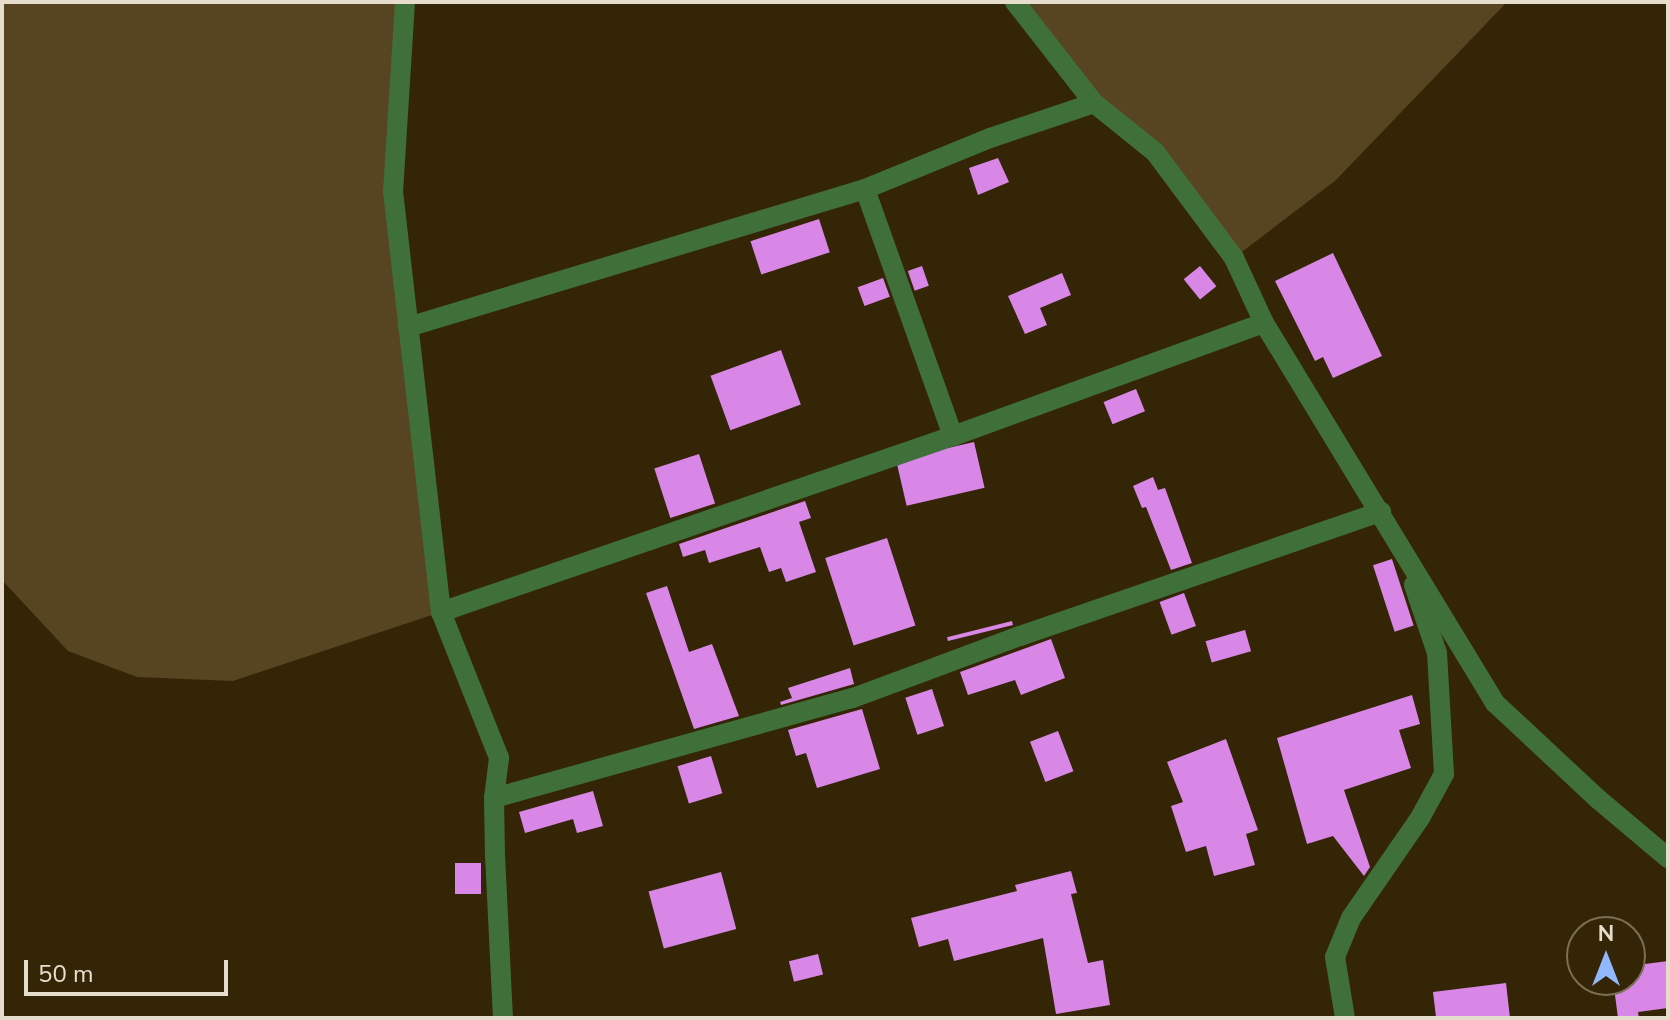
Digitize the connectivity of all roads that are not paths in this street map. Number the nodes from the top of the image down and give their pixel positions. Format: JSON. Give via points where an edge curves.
{"nodes":[{"id":1,"x":405,"y":2,"type":"edge"},
{"id":2,"x":1015,"y":2,"type":"edge"},
{"id":3,"x":1094,"y":103,"type":"junction"},
{"id":4,"x":865,"y":189,"type":"junction"},
{"id":5,"x":1264,"y":323,"type":"junction"},
{"id":6,"x":408,"y":327,"type":"junction"},
{"id":7,"x":953,"y":436,"type":"junction"},
{"id":8,"x":1381,"y":512,"type":"junction"},
{"id":9,"x":441,"y":612,"type":"junction"},
{"id":10,"x":494,"y":798,"type":"junction"},
{"id":11,"x":1668,"y":858,"type":"edge"},
{"id":12,"x":503,"y":1018,"type":"edge"},
{"id":13,"x":1345,"y":1018,"type":"edge"}],
"edges":[{"from":1,"to":6,"type":"street","via":[[393,191]]},
{"from":2,"to":3,"type":"street"},
{"from":3,"to":4,"type":"street"},
{"from":3,"to":5,"type":"street","via":[[1155,152],[1234,258]]},
{"from":4,"to":6,"type":"street"},
{"from":4,"to":7,"type":"street"},
{"from":5,"to":7,"type":"street"},
{"from":5,"to":8,"type":"street"},
{"from":6,"to":9,"type":"street"},
{"from":7,"to":9,"type":"street"},
{"from":8,"to":10,"type":"street","via":[[853,698]]},
{"from":8,"to":11,"type":"street","via":[[1495,703]]},
{"from":8,"to":13,"type":"street","via":[[1411,576],[1437,653],[1444,774],[1351,918],[1335,957]]},
{"from":9,"to":10,"type":"street","via":[[499,758]]},
{"from":10,"to":12,"type":"street"}]}
